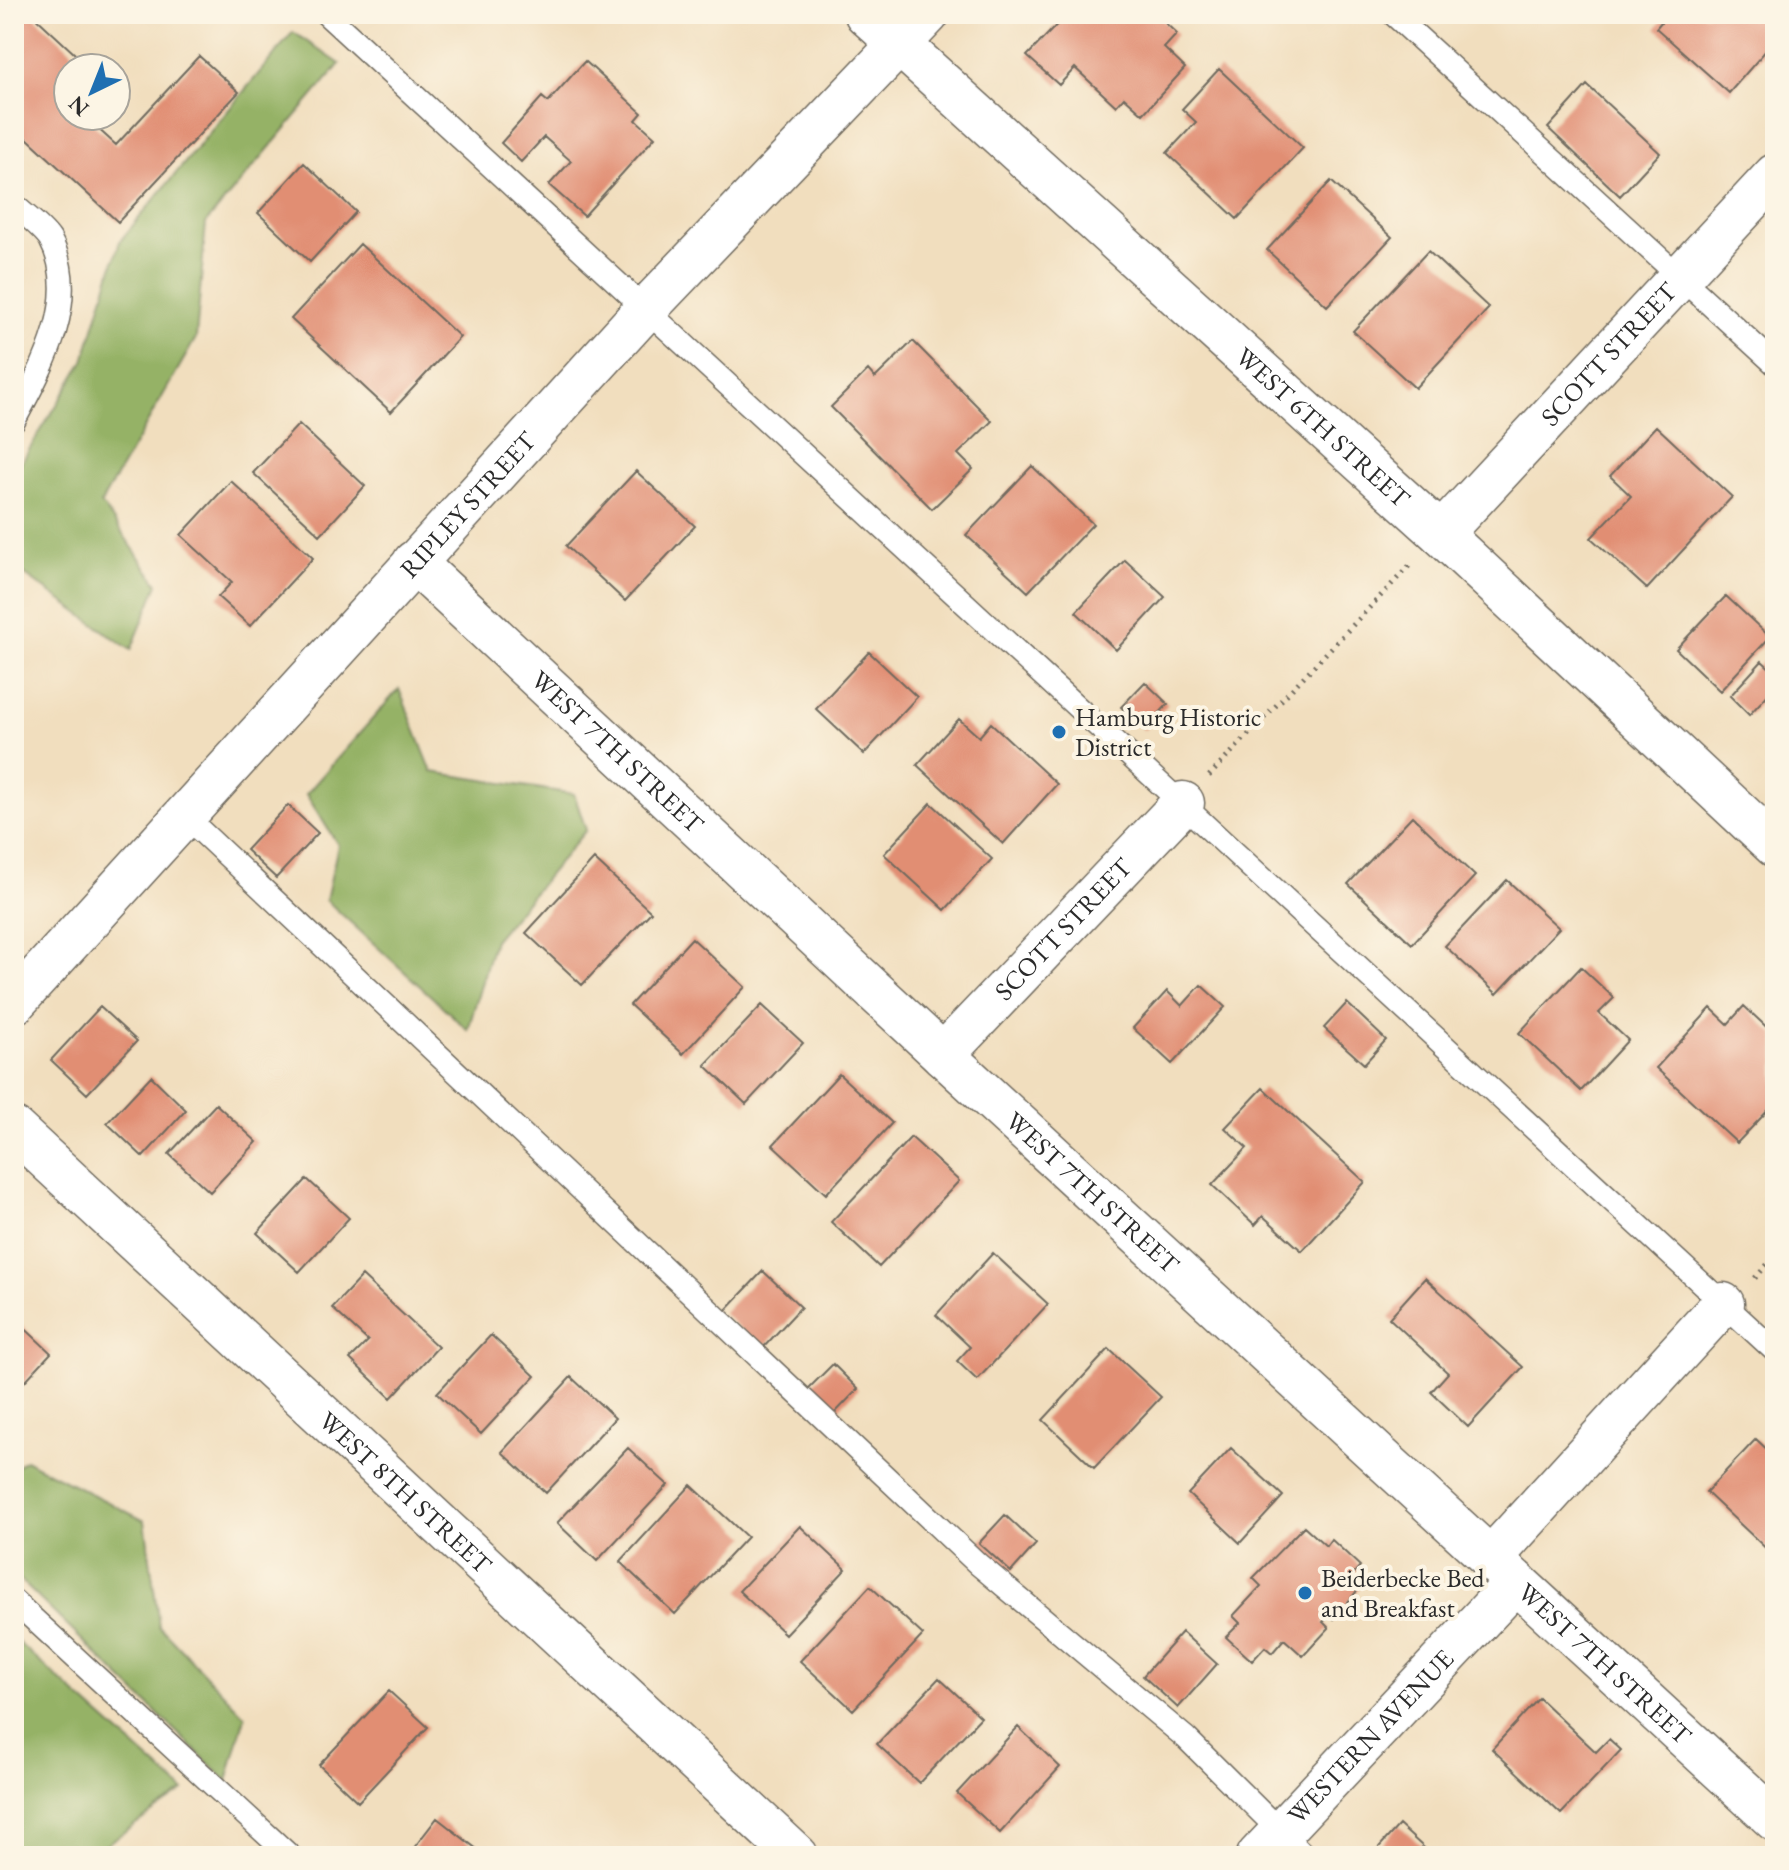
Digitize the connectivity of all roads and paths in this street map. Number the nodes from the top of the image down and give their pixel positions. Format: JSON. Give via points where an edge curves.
{"nodes":[{"id":1,"x":326,"y":14,"type":"edge"},
{"id":2,"x":866,"y":14,"type":"edge"},
{"id":3,"x":928,"y":14,"type":"edge"},
{"id":4,"x":1393,"y":14,"type":"edge"},
{"id":5,"x":899,"y":44,"type":"junction"},
{"id":6,"x":1775,"y":175,"type":"edge"},
{"id":7,"x":14,"y":205,"type":"edge"},
{"id":8,"x":1680,"y":277,"type":"junction"},
{"id":9,"x":646,"y":309,"type":"junction"},
{"id":10,"x":1775,"y":364,"type":"edge"},
{"id":11,"x":14,"y":421,"type":"edge"},
{"id":12,"x":1441,"y":534,"type":"junction"},
{"id":13,"x":414,"y":562,"type":"junction"},
{"id":14,"x":1183,"y":803,"type":"junction"},
{"id":15,"x":184,"y":815,"type":"junction"},
{"id":16,"x":1775,"y":846,"type":"edge"},
{"id":17,"x":14,"y":1003,"type":"edge"},
{"id":18,"x":943,"y":1055,"type":"junction"},
{"id":19,"x":14,"y":1129,"type":"edge"},
{"id":20,"x":1723,"y":1304,"type":"junction"},
{"id":21,"x":1775,"y":1351,"type":"edge"},
{"id":22,"x":1504,"y":1570,"type":"junction"},
{"id":23,"x":14,"y":1601,"type":"edge"},
{"id":24,"x":1775,"y":1820,"type":"edge"},
{"id":25,"x":1281,"y":1848,"type":"edge"},
{"id":26,"x":290,"y":1856,"type":"edge"},
{"id":27,"x":797,"y":1856,"type":"edge"}],
"edges":[{"from":1,"to":9,"type":"lane"},
{"from":2,"to":5,"type":"street","name":"WEST 6TH STREET"},
{"from":3,"to":5,"type":"street","name":"RIPLEY STREET"},
{"from":4,"to":8,"type":"lane"},
{"from":5,"to":9,"type":"street","name":"RIPLEY STREET"},
{"from":5,"to":12,"type":"street","name":"WEST 6TH STREET"},
{"from":6,"to":8,"type":"street","name":"SCOTT STREET"},
{"from":7,"to":11,"type":"lane","via":[[49,238],[63,277],[56,330]]},
{"from":8,"to":10,"type":"lane"},
{"from":8,"to":12,"type":"street","name":"SCOTT STREET"},
{"from":9,"to":13,"type":"street","name":"RIPLEY STREET"},
{"from":9,"to":14,"type":"lane"},
{"from":12,"to":14,"type":"path"},
{"from":12,"to":16,"type":"street","name":"WEST 6TH STREET"},
{"from":13,"to":15,"type":"street","name":"RIPLEY STREET"},
{"from":13,"to":18,"type":"street","name":"WEST 7TH STREET"},
{"from":14,"to":18,"type":"street","name":"SCOTT STREET"},
{"from":14,"to":20,"type":"lane"},
{"from":15,"to":17,"type":"street","name":"RIPLEY STREET"},
{"from":15,"to":25,"type":"lane","via":[[978,1564],[1186,1738]]},
{"from":18,"to":22,"type":"street","name":"WEST 7TH STREET"},
{"from":19,"to":27,"type":"street","name":"WEST 8TH STREET"},
{"from":20,"to":21,"type":"lane"},
{"from":20,"to":22,"type":"street","name":"WESTERN AVENUE"},
{"from":22,"to":24,"type":"street","name":"WEST 7TH STREET"},
{"from":22,"to":25,"type":"street","name":"WESTERN AVENUE"},
{"from":23,"to":26,"type":"lane"}]}
